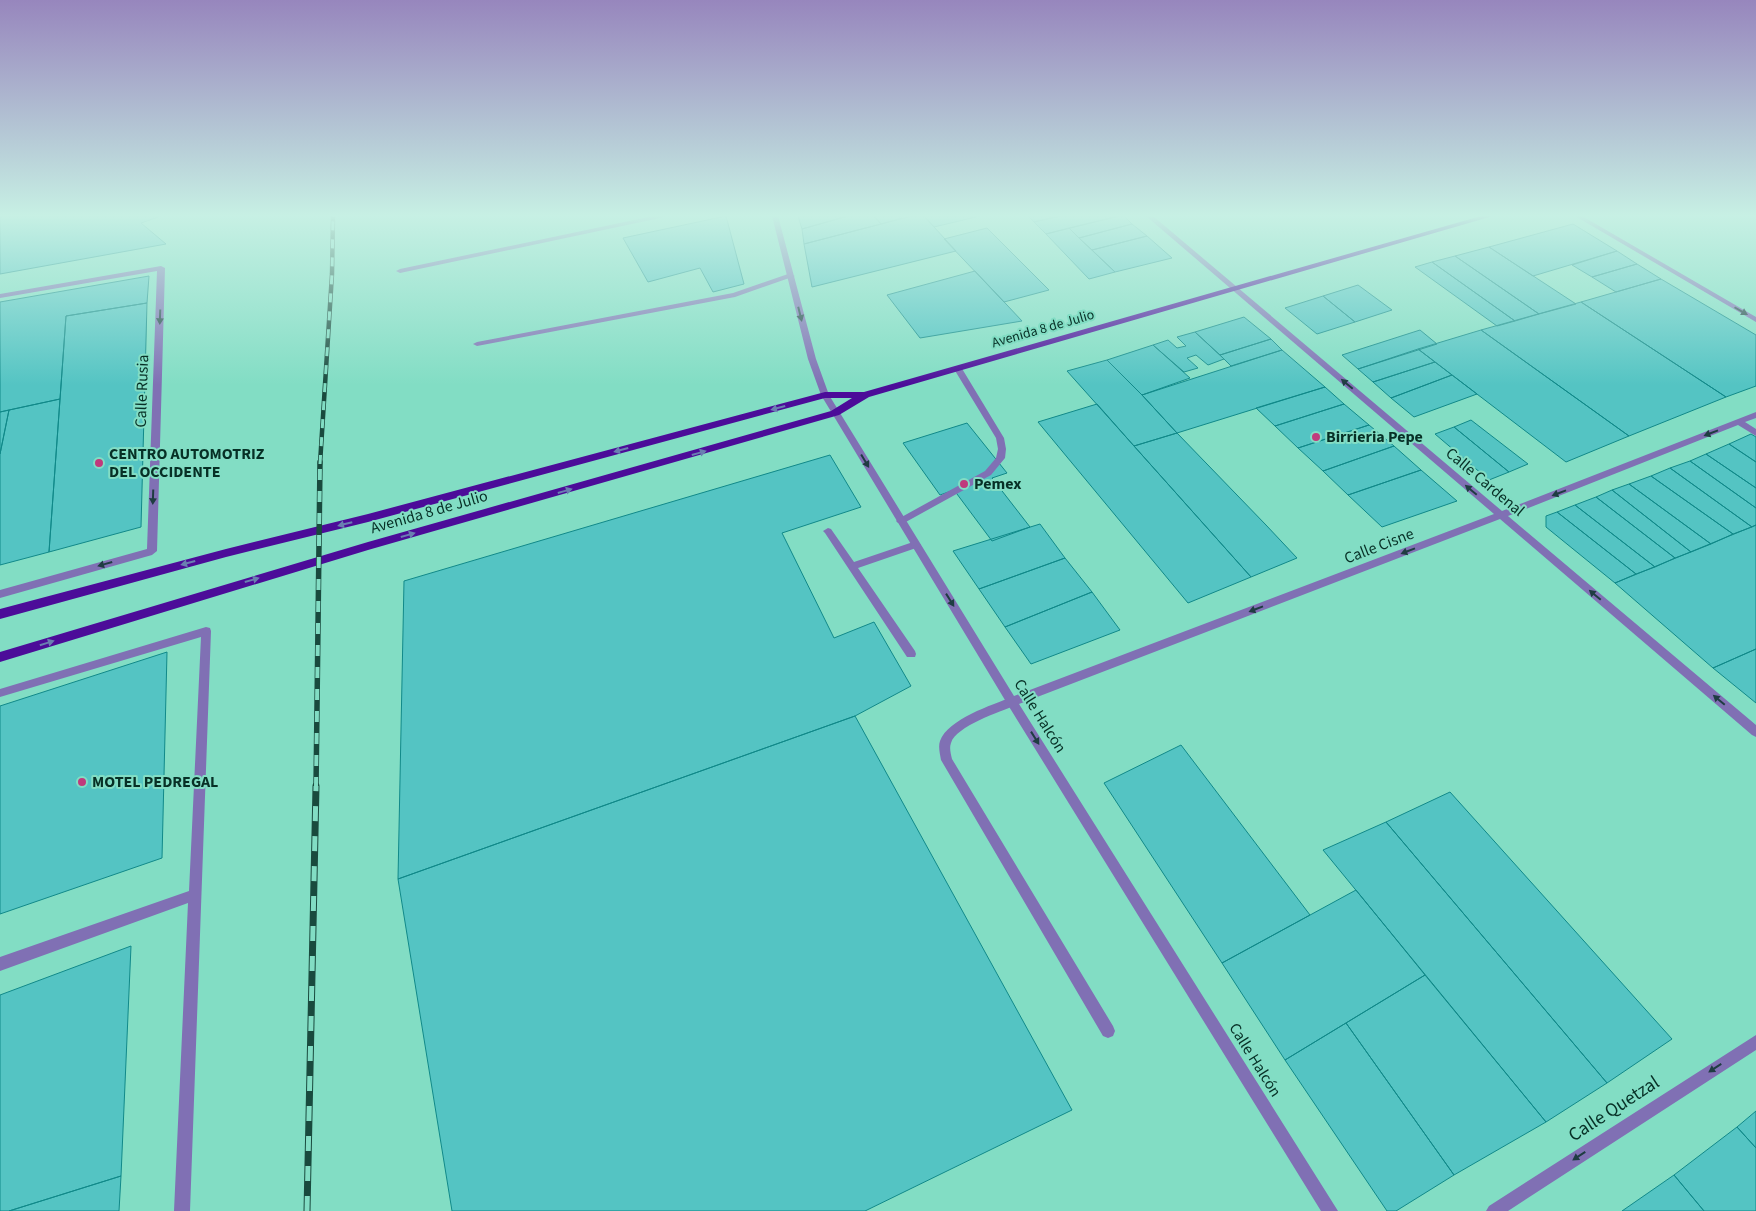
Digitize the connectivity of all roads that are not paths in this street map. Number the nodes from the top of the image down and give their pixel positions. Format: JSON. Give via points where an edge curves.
{"nodes":[{"id":1,"x":135,"y":273,"type":"edge"},
{"id":2,"x":161,"y":273,"type":"edge"},
{"id":3,"x":790,"y":273,"type":"edge"},
{"id":4,"x":1216,"y":273,"type":"edge"},
{"id":5,"x":1292,"y":273,"type":"edge"},
{"id":6,"x":1675,"y":273,"type":"edge"},
{"id":7,"x":791,"y":276,"type":"junction"},
{"id":8,"x":1235,"y":289,"type":"junction"},
{"id":9,"x":0,"y":296,"type":"edge"},
{"id":10,"x":1756,"y":320,"type":"edge"},
{"id":11,"x":477,"y":344,"type":"dead end"},
{"id":12,"x":958,"y":369,"type":"junction"},
{"id":13,"x":825,"y":395,"type":"junction"},
{"id":14,"x":865,"y":395,"type":"junction"},
{"id":15,"x":835,"y":413,"type":"junction"},
{"id":16,"x":1756,"y":415,"type":"edge"},
{"id":17,"x":1739,"y":422,"type":"junction"},
{"id":18,"x":1756,"y":433,"type":"edge"},
{"id":19,"x":1502,"y":515,"type":"junction"},
{"id":20,"x":901,"y":521,"type":"junction"},
{"id":21,"x":828,"y":531,"type":"dead end"},
{"id":22,"x":916,"y":545,"type":"junction"},
{"id":23,"x":853,"y":566,"type":"junction"},
{"id":24,"x":0,"y":594,"type":"edge"},
{"id":25,"x":0,"y":614,"type":"edge"},
{"id":26,"x":911,"y":654,"type":"dead end"},
{"id":27,"x":0,"y":657,"type":"edge"},
{"id":28,"x":4,"y":692,"type":"edge"},
{"id":29,"x":1012,"y":702,"type":"junction"},
{"id":30,"x":1756,"y":732,"type":"edge"},
{"id":31,"x":195,"y":895,"type":"junction"},
{"id":32,"x":0,"y":964,"type":"edge"},
{"id":33,"x":1108,"y":1031,"type":"dead end"},
{"id":34,"x":1756,"y":1042,"type":"edge"},
{"id":35,"x":182,"y":1211,"type":"edge"},
{"id":36,"x":1330,"y":1211,"type":"edge"},
{"id":37,"x":1494,"y":1211,"type":"edge"}],
"edges":[{"from":9,"to":1,"type":"street","name":"Calle Rusia","one_way":true},
{"from":2,"to":24,"type":"street","name":"Calle Rusia","one_way":true,"via":[[152,551]]},
{"from":3,"to":7,"type":"street","name":"Calle Halcón"},
{"from":4,"to":8,"type":"street","name":"Calle Cardenal"},
{"from":5,"to":8,"type":"main road","name":"Avenida 8 de Julio"},
{"from":6,"to":10,"type":"street","one_way":true},
{"from":7,"to":11,"type":"street","via":[[735,294]]},
{"from":7,"to":13,"type":"street","name":"Calle Halcón","one_way":true,"via":[[812,359]]},
{"from":8,"to":12,"type":"main road","name":"Avenida 8 de Julio"},
{"from":19,"to":8,"type":"street","name":"Calle Cardenal","one_way":true},
{"from":12,"to":14,"type":"main road","name":"Avenida 8 de Julio"},
{"from":12,"to":20,"type":"street","via":[[1000,438],[1003,450],[999,463]]},
{"from":13,"to":14,"type":"main road","name":"Avenida 8 de Julio"},
{"from":13,"to":15,"type":"street","name":"Calle Halcón"},
{"from":13,"to":25,"type":"main road","name":"Avenida 8 de Julio","one_way":true},
{"from":14,"to":15,"type":"main road","name":"Avenida 8 de Julio"},
{"from":15,"to":20,"type":"street","name":"Calle Halcón","one_way":true},
{"from":27,"to":15,"type":"main road","name":"Avenida 8 de Julio","one_way":true,"via":[[368,546]]},
{"from":16,"to":17,"type":"street","name":"Calle Cisne"},
{"from":17,"to":18,"type":"street"},
{"from":17,"to":19,"type":"street","name":"Calle Cisne","one_way":true},
{"from":19,"to":29,"type":"street","name":"Calle Cisne","one_way":true},
{"from":30,"to":19,"type":"street","name":"Calle Cardenal","one_way":true},
{"from":20,"to":22,"type":"street","name":"Calle Halcón"},
{"from":21,"to":23,"type":"street"},
{"from":22,"to":23,"type":"street"},
{"from":22,"to":29,"type":"street","name":"Calle Halcón","one_way":true},
{"from":23,"to":26,"type":"street"},
{"from":28,"to":31,"type":"street","via":[[206,631]]},
{"from":29,"to":33,"type":"street","name":"Calle Cisne","via":[[958,727],[948,736],[944,748],[947,760]]},
{"from":29,"to":36,"type":"street","name":"Calle Halcón","one_way":true},
{"from":31,"to":32,"type":"street"},
{"from":31,"to":35,"type":"street"},
{"from":34,"to":37,"type":"street","name":"Calle Quetzal","one_way":true}]}
